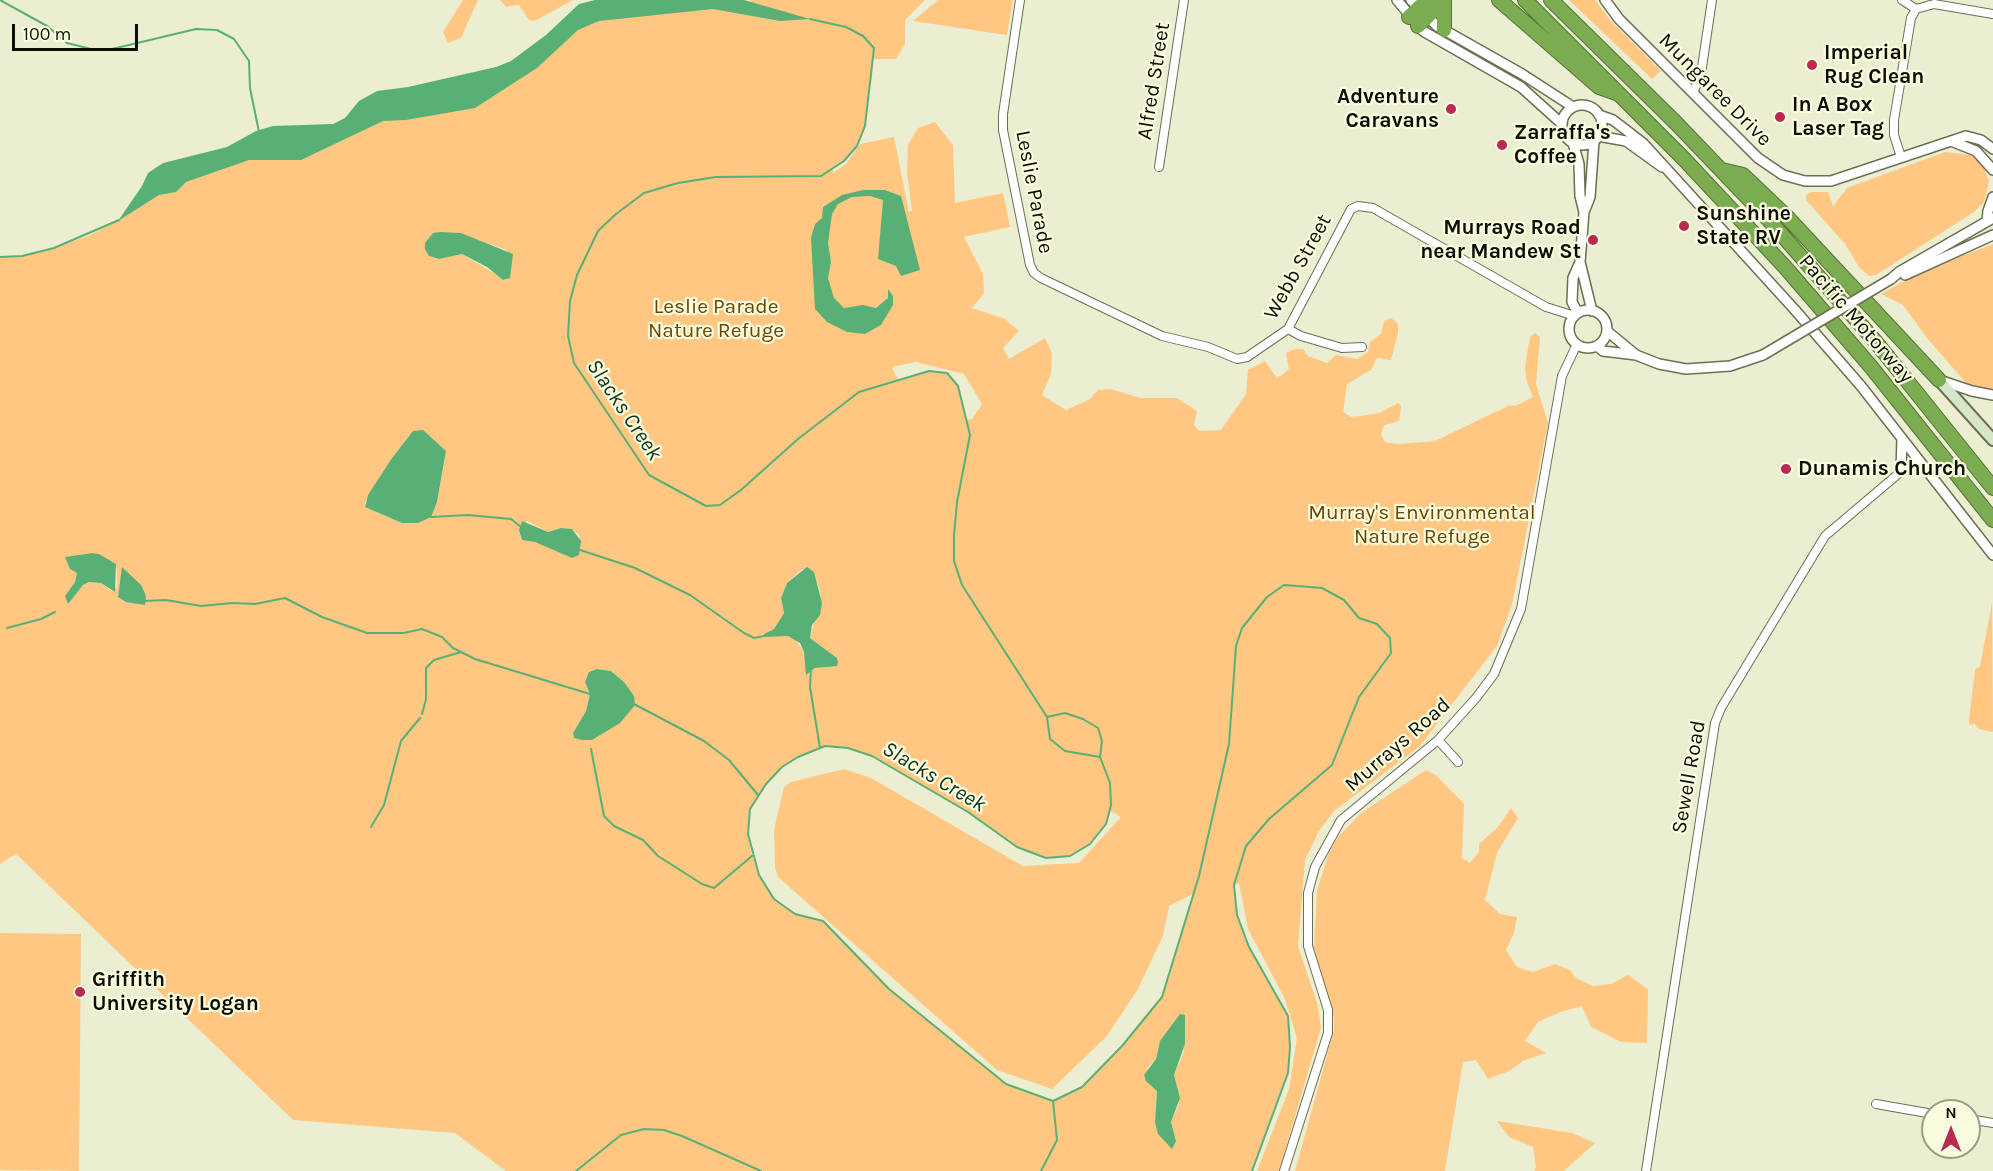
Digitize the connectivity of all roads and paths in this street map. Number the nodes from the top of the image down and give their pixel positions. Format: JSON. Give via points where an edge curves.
{"nodes":[{"id":1,"x":1020,"y":0,"type":"edge"},
{"id":2,"x":1184,"y":0,"type":"edge"},
{"id":3,"x":1397,"y":0,"type":"edge"},
{"id":4,"x":1444,"y":0,"type":"edge"},
{"id":5,"x":1499,"y":0,"type":"edge"},
{"id":6,"x":1525,"y":0,"type":"edge"},
{"id":7,"x":1551,"y":0,"type":"edge"},
{"id":8,"x":1605,"y":0,"type":"edge"},
{"id":9,"x":1712,"y":0,"type":"edge"},
{"id":10,"x":1902,"y":0,"type":"edge"},
{"id":11,"x":1916,"y":9,"type":"junction"},
{"id":12,"x":1418,"y":12,"type":"edge"},
{"id":13,"x":1993,"y":14,"type":"edge"},
{"id":14,"x":1444,"y":30,"type":"junction"},
{"id":15,"x":1693,"y":93,"type":"junction"},
{"id":16,"x":1621,"y":95,"type":"junction"},
{"id":17,"x":1573,"y":107,"type":"junction"},
{"id":18,"x":1599,"y":116,"type":"junction"},
{"id":19,"x":1562,"y":124,"type":"junction"},
{"id":20,"x":1596,"y":138,"type":"junction"},
{"id":21,"x":1951,"y":141,"type":"junction"},
{"id":22,"x":1573,"y":143,"type":"junction"},
{"id":23,"x":1993,"y":149,"type":"edge"},
{"id":24,"x":1901,"y":157,"type":"junction"},
{"id":25,"x":1159,"y":167,"type":"dead end"},
{"id":26,"x":1664,"y":169,"type":"junction"},
{"id":27,"x":1993,"y":170,"type":"edge"},
{"id":28,"x":1722,"y":171,"type":"junction"},
{"id":29,"x":1993,"y":197,"type":"edge"},
{"id":30,"x":1584,"y":212,"type":"junction"},
{"id":31,"x":1990,"y":220,"type":"edge"},
{"id":32,"x":1993,"y":235,"type":"edge"},
{"id":33,"x":1580,"y":262,"type":"junction"},
{"id":34,"x":1891,"y":279,"type":"junction"},
{"id":35,"x":1592,"y":311,"type":"junction"},
{"id":36,"x":1577,"y":314,"type":"junction"},
{"id":37,"x":1288,"y":329,"type":"junction"},
{"id":38,"x":1607,"y":331,"type":"junction"},
{"id":39,"x":1577,"y":344,"type":"junction"},
{"id":40,"x":1597,"y":346,"type":"junction"},
{"id":41,"x":1208,"y":347,"type":"joint"},
{"id":42,"x":1362,"y":347,"type":"dead end"},
{"id":43,"x":1636,"y":355,"type":"junction"},
{"id":44,"x":1939,"y":380,"type":"junction"},
{"id":45,"x":1993,"y":395,"type":"edge"},
{"id":46,"x":1902,"y":438,"type":"junction"},
{"id":47,"x":1993,"y":440,"type":"edge"},
{"id":48,"x":1917,"y":458,"type":"junction"},
{"id":49,"x":1901,"y":471,"type":"junction"},
{"id":50,"x":1993,"y":488,"type":"edge"},
{"id":51,"x":1993,"y":520,"type":"edge"},
{"id":52,"x":1993,"y":555,"type":"edge"},
{"id":53,"x":1438,"y":740,"type":"junction"},
{"id":54,"x":1458,"y":762,"type":"dead end"},
{"id":55,"x":1876,"y":1104,"type":"dead end"},
{"id":56,"x":1921,"y":1111,"type":"edge"},
{"id":57,"x":1284,"y":1171,"type":"edge"},
{"id":58,"x":1646,"y":1171,"type":"edge"}],
"edges":[{"from":1,"to":41,"type":"street","name":"Leslie Parade","via":[[1003,130],[1034,273],[1150,331]]},
{"from":2,"to":25,"type":"street","name":"Alfred Street"},
{"from":3,"to":12,"type":"street"},
{"from":4,"to":12,"type":"highway"},
{"from":4,"to":14,"type":"highway"},
{"from":5,"to":16,"type":"highway","via":[[1599,87]]},
{"from":6,"to":16,"type":"highway","name":"Pacific Motorway"},
{"from":7,"to":28,"type":"highway","name":"Pacific Motorway"},
{"from":8,"to":15,"type":"street","name":"Mungaree Drive"},
{"from":9,"to":15,"type":"street","via":[[1701,74]]},
{"from":10,"to":11,"type":"street"},
{"from":11,"to":13,"type":"street","via":[[1934,4]]},
{"from":11,"to":24,"type":"street","via":[[1911,18],[1894,120]]},
{"from":12,"to":14,"type":"street"},
{"from":12,"to":19,"type":"street","via":[[1521,87]]},
{"from":14,"to":17,"type":"street"},
{"from":15,"to":24,"type":"street","name":"Mungaree Drive","via":[[1762,162],[1788,177],[1831,181]]},
{"from":16,"to":51,"type":"highway","name":"Pacific Motorway","via":[[1785,267]]},
{"from":17,"to":18,"type":"street","via":[[1585,105]]},
{"from":17,"to":19,"type":"street"},
{"from":18,"to":20,"type":"street","via":[[1602,126]]},
{"from":18,"to":26,"type":"street","via":[[1613,120],[1637,137]]},
{"from":19,"to":22,"type":"street"},
{"from":20,"to":22,"type":"street","via":[[1584,145]]},
{"from":20,"to":26,"type":"street","via":[[1626,141]]},
{"from":20,"to":30,"type":"street","via":[[1590,197]]},
{"from":21,"to":23,"type":"street","name":"Mungaree Drive","via":[[1973,137]]},
{"from":21,"to":24,"type":"street","name":"Mungaree Drive"},
{"from":21,"to":27,"type":"street","via":[[1976,151]]},
{"from":22,"to":30,"type":"street","via":[[1580,164]]},
{"from":26,"to":46,"type":"street","via":[[1827,345]]},
{"from":28,"to":44,"type":"highway","via":[[1743,175],[1787,217]]},
{"from":28,"to":50,"type":"highway","name":"Pacific Motorway","via":[[1875,341]]},
{"from":29,"to":31,"type":"street","via":[[1988,211]]},
{"from":30,"to":33,"type":"street"},
{"from":31,"to":34,"type":"street"},
{"from":32,"to":34,"type":"street"},
{"from":33,"to":35,"type":"street"},
{"from":33,"to":36,"type":"street","via":[[1572,291]]},
{"from":34,"to":43,"type":"street","bridge":true,"via":[[1763,355],[1730,366],[1669,366]]},
{"from":35,"to":36,"type":"street"},
{"from":35,"to":38,"type":"street","via":[[1605,320]]},
{"from":36,"to":37,"type":"street","name":"Webb Street","via":[[1545,307],[1373,208],[1358,206],[1351,209]]},
{"from":36,"to":39,"type":"street","via":[[1569,327]]},
{"from":37,"to":41,"type":"street","name":"Webb Street","via":[[1246,357],[1237,359]]},
{"from":37,"to":42,"type":"street","via":[[1342,348]]},
{"from":38,"to":40,"type":"street"},
{"from":38,"to":43,"type":"street"},
{"from":39,"to":40,"type":"street"},
{"from":39,"to":53,"type":"street","name":"Murrays Road","via":[[1562,376],[1521,609],[1494,674]]},
{"from":40,"to":43,"type":"street","via":[[1604,351]]},
{"from":44,"to":45,"type":"street"},
{"from":44,"to":47,"type":"main road"},
{"from":46,"to":48,"type":"street"},
{"from":46,"to":49,"type":"street"},
{"from":48,"to":49,"type":"street","name":"Sewell Road"},
{"from":48,"to":52,"type":"street"},
{"from":49,"to":58,"type":"street","name":"Sewell Road","via":[[1830,530],[1819,544],[1715,723]]},
{"from":53,"to":54,"type":"street"},
{"from":53,"to":57,"type":"street","name":"Murrays Road","via":[[1341,820],[1315,867],[1308,893],[1308,946],[1328,1010],[1328,1033]]},
{"from":55,"to":56,"type":"street"}]}
